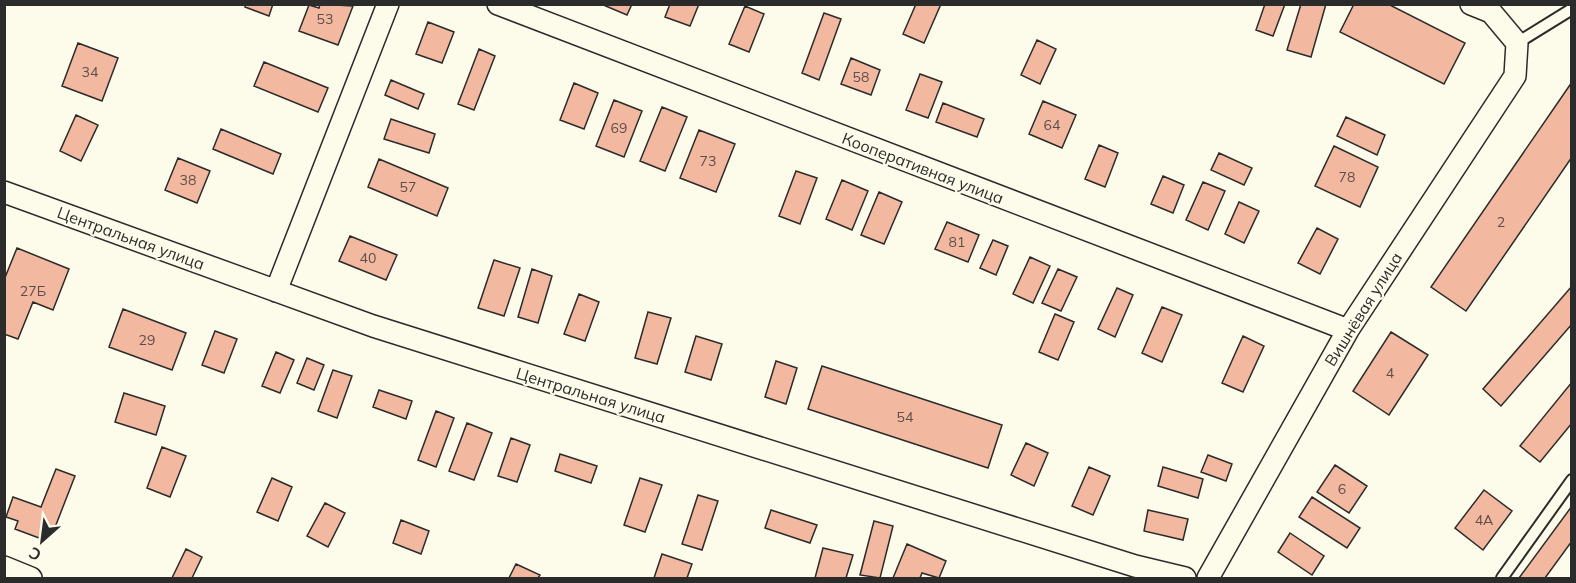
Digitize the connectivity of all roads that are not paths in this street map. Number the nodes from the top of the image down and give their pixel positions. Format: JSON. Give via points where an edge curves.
{"nodes":[{"id":1,"x":388,"y":4,"type":"edge"},
{"id":2,"x":498,"y":4,"type":"edge"},
{"id":3,"x":1471,"y":4,"type":"edge"},
{"id":4,"x":1572,"y":9,"type":"edge"},
{"id":5,"x":1517,"y":43,"type":"junction"},
{"id":6,"x":4,"y":192,"type":"edge"},
{"id":7,"x":276,"y":291,"type":"junction"},
{"id":8,"x":1348,"y":330,"type":"junction"},
{"id":9,"x":1572,"y":480,"type":"edge"},
{"id":10,"x":4,"y":567,"type":"edge"},
{"id":11,"x":31,"y":579,"type":"edge"},
{"id":12,"x":1185,"y":579,"type":"edge"},
{"id":13,"x":1208,"y":579,"type":"edge"},
{"id":14,"x":1502,"y":579,"type":"edge"}],
"edges":[{"from":1,"to":7,"type":"street"},
{"from":2,"to":8,"type":"street","name":"Кооперативная улица"},
{"from":3,"to":5,"type":"street","via":[[1491,12]]},
{"from":4,"to":5,"type":"lane"},
{"from":5,"to":8,"type":"street","name":"Вишнёвая улица","via":[[1515,76]]},
{"from":6,"to":7,"type":"street","name":"Центральная улица"},
{"from":7,"to":12,"type":"street","name":"Центральная улица","via":[[373,326]]},
{"from":8,"to":13,"type":"street","name":"Вишнёвая улица"},
{"from":9,"to":14,"type":"lane"},
{"from":10,"to":11,"type":"street"}]}
